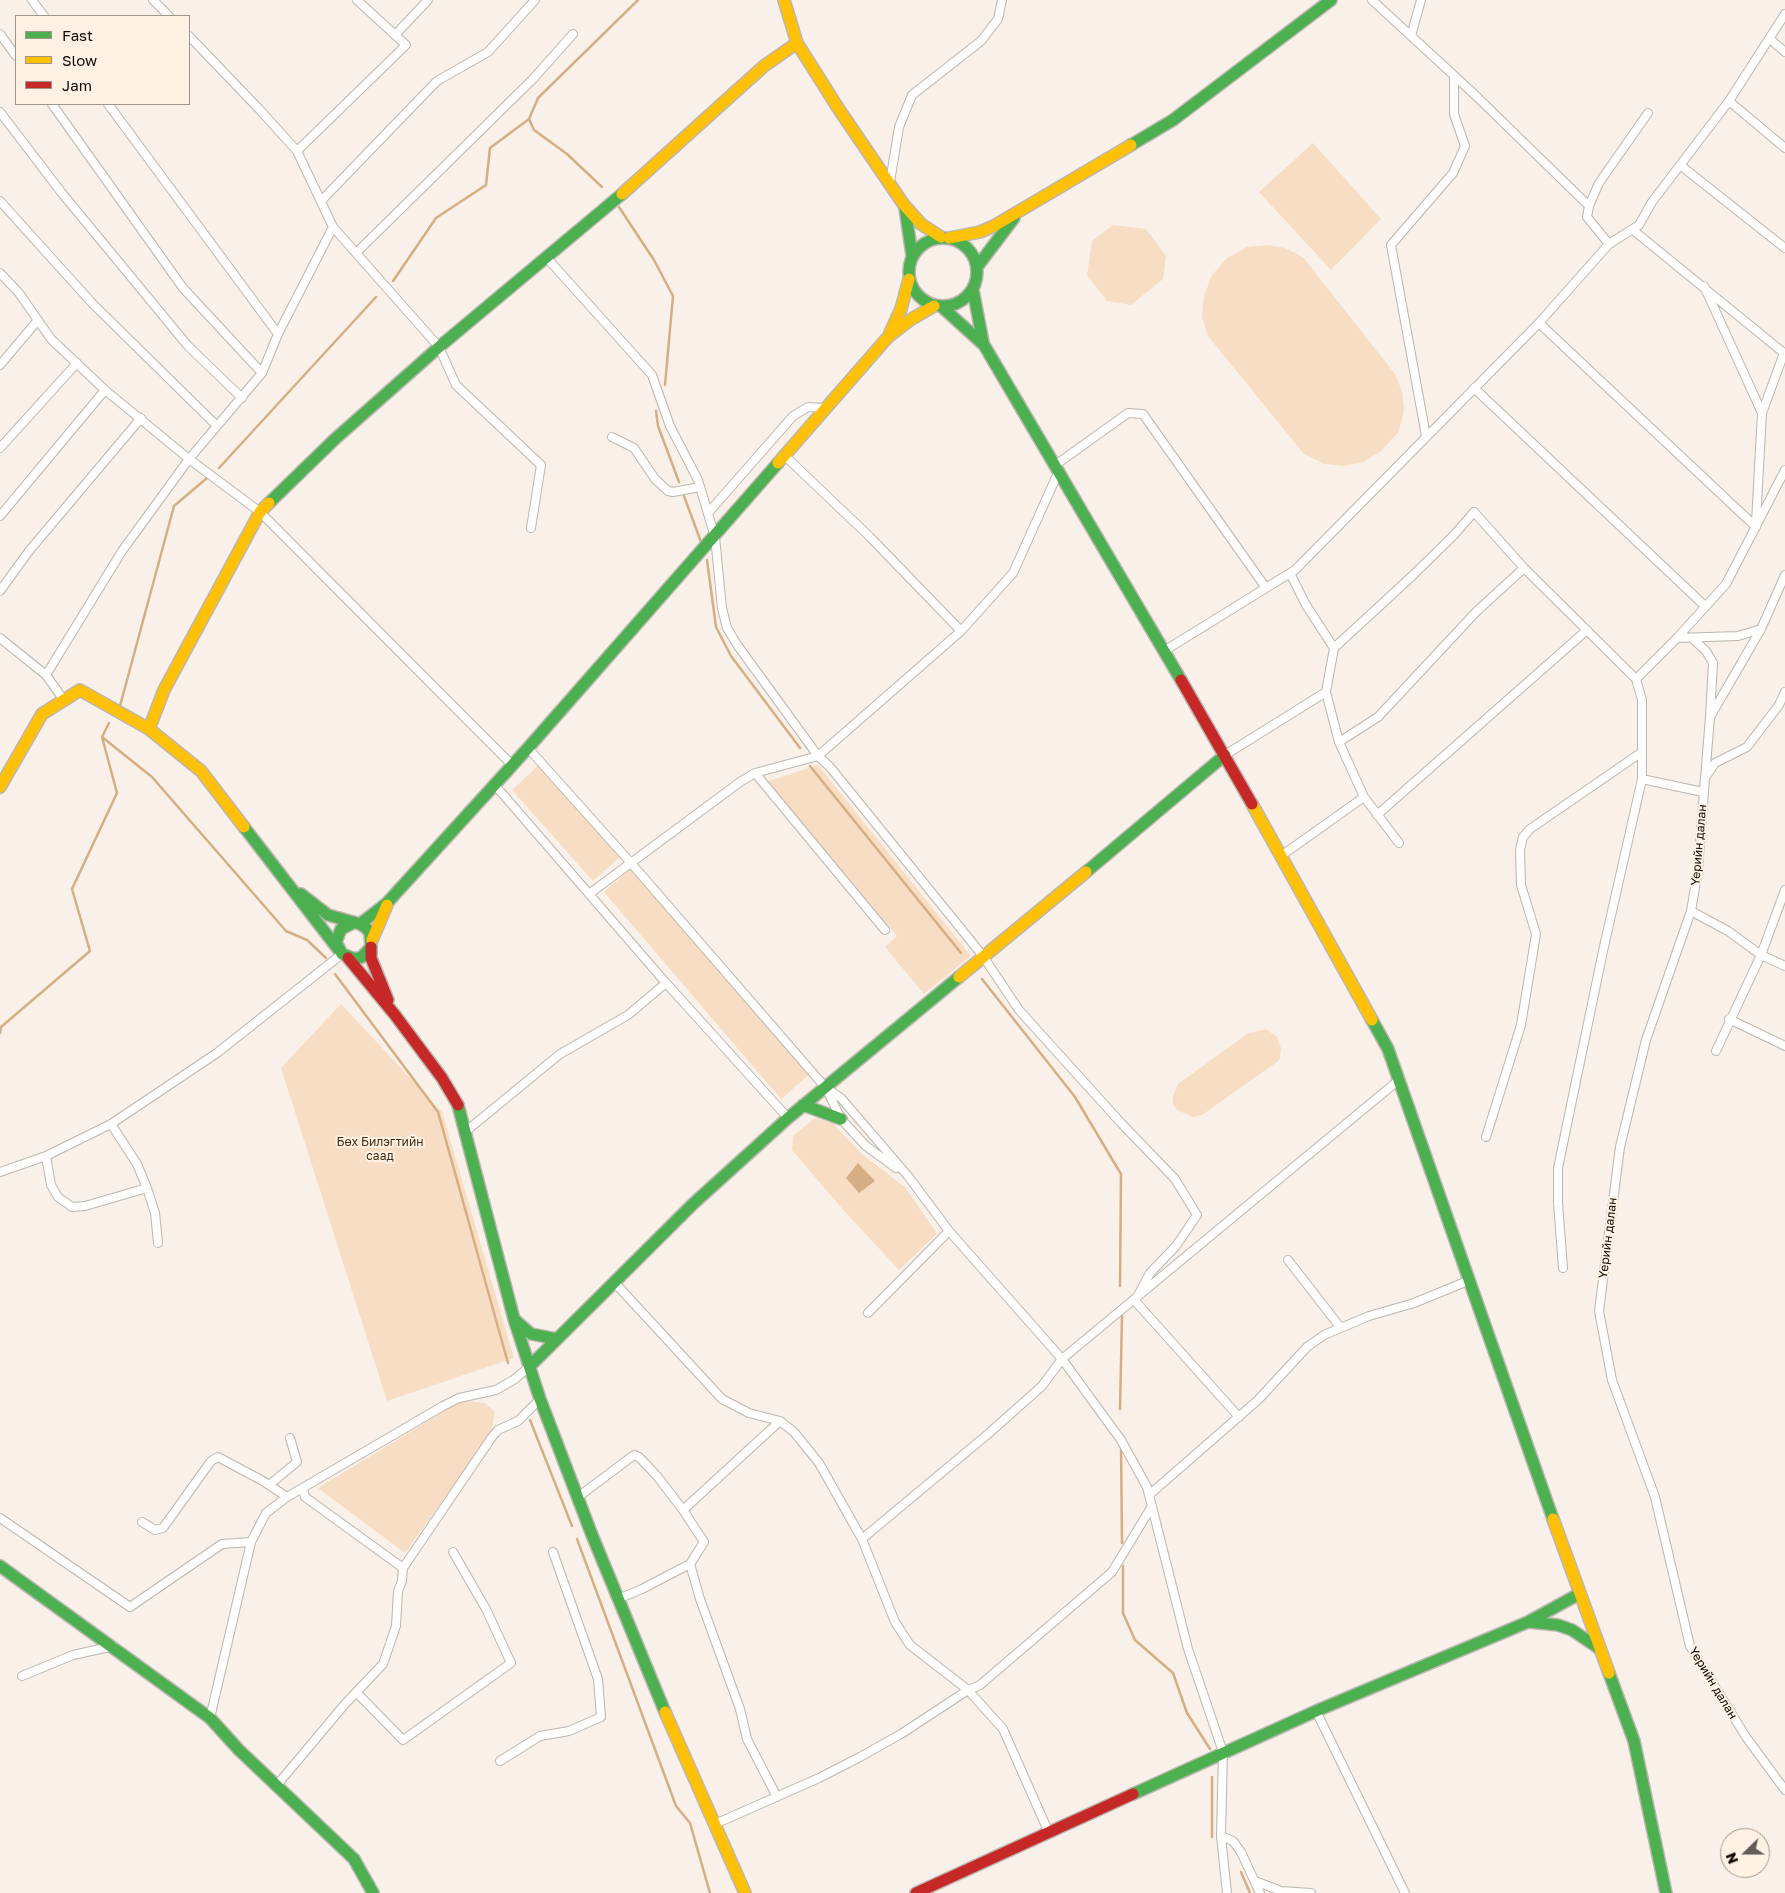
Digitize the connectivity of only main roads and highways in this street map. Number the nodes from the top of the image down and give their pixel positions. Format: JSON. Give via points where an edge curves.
{"nodes":[{"id":1,"x":784,"y":0,"type":"edge"},
{"id":2,"x":1331,"y":0,"type":"edge"},
{"id":3,"x":797,"y":43,"type":"junction"},
{"id":4,"x":904,"y":205,"type":"junction"},
{"id":5,"x":1022,"y":209,"type":"junction"},
{"id":6,"x":945,"y":238,"type":"junction"},
{"id":7,"x":912,"y":255,"type":"junction"},
{"id":8,"x":977,"y":267,"type":"junction"},
{"id":9,"x":908,"y":279,"type":"junction"},
{"id":10,"x":973,"y":290,"type":"junction"},
{"id":11,"x":938,"y":306,"type":"junction"},
{"id":12,"x":888,"y":337,"type":"junction"},
{"id":13,"x":984,"y":345,"type":"junction"},
{"id":14,"x":149,"y":729,"type":"junction"},
{"id":15,"x":1225,"y":755,"type":"junction"},
{"id":16,"x":0,"y":787,"type":"edge"},
{"id":17,"x":291,"y":886,"type":"junction"},
{"id":18,"x":387,"y":903,"type":"junction"},
{"id":19,"x":357,"y":924,"type":"junction"},
{"id":20,"x":371,"y":944,"type":"junction"},
{"id":21,"x":342,"y":954,"type":"junction"},
{"id":22,"x":395,"y":1015,"type":"junction"},
{"id":23,"x":803,"y":1105,"type":"junction"},
{"id":24,"x":840,"y":1119,"type":"road end"},
{"id":25,"x":514,"y":1319,"type":"junction"},
{"id":26,"x":557,"y":1339,"type":"junction"},
{"id":27,"x":530,"y":1366,"type":"junction"},
{"id":28,"x":0,"y":1566,"type":"edge"},
{"id":29,"x":1579,"y":1594,"type":"junction"},
{"id":30,"x":1528,"y":1622,"type":"junction"},
{"id":31,"x":1600,"y":1650,"type":"junction"},
{"id":32,"x":373,"y":1893,"type":"edge"},
{"id":33,"x":745,"y":1893,"type":"edge"},
{"id":34,"x":916,"y":1893,"type":"edge"},
{"id":35,"x":1666,"y":1893,"type":"edge"}],
"edges":[{"from":1,"to":3,"type":"main road"},
{"from":2,"to":5,"type":"main road","via":[[1174,120]]},
{"from":3,"to":4,"type":"main road"},
{"from":3,"to":14,"type":"main road","via":[[764,66],[624,192],[439,347],[335,439],[260,512],[164,690]]},
{"from":4,"to":6,"type":"main road","via":[[921,224]]},
{"from":4,"to":7,"type":"main road"},
{"from":5,"to":6,"type":"main road","via":[[980,232]]},
{"from":5,"to":8,"type":"main road"},
{"from":6,"to":7,"type":"main road","via":[[930,240]]},
{"from":6,"to":8,"type":"main road","via":[[968,248]]},
{"from":7,"to":9,"type":"main road"},
{"from":8,"to":10,"type":"main road"},
{"from":9,"to":11,"type":"main road","via":[[917,296]]},
{"from":9,"to":12,"type":"main road","via":[[901,309]]},
{"from":10,"to":11,"type":"main road","via":[[954,305]]},
{"from":10,"to":13,"type":"main road"},
{"from":11,"to":12,"type":"main road"},
{"from":11,"to":13,"type":"main road"},
{"from":12,"to":18,"type":"main road","via":[[715,537]]},
{"from":13,"to":15,"type":"main road"},
{"from":14,"to":16,"type":"main road","via":[[80,690],[42,714]]},
{"from":14,"to":17,"type":"main road","via":[[201,771]]},
{"from":15,"to":23,"type":"main road"},
{"from":15,"to":29,"type":"main road","via":[[1388,1049]]},
{"from":17,"to":19,"type":"main road","via":[[328,915]]},
{"from":17,"to":21,"type":"main road"},
{"from":18,"to":19,"type":"main road"},
{"from":18,"to":20,"type":"main road"},
{"from":19,"to":20,"type":"main road","via":[[370,933]]},
{"from":19,"to":21,"type":"main road","via":[[341,929],[337,935]]},
{"from":20,"to":21,"type":"main road","via":[[362,958]]},
{"from":20,"to":22,"type":"main road","via":[[371,958]]},
{"from":21,"to":22,"type":"main road"},
{"from":22,"to":25,"type":"main road","via":[[442,1078],[458,1106]]},
{"from":23,"to":24,"type":"main road"},
{"from":23,"to":26,"type":"main road","via":[[694,1203]]},
{"from":25,"to":26,"type":"main road","via":[[531,1334]]},
{"from":25,"to":27,"type":"main road"},
{"from":26,"to":27,"type":"main road"},
{"from":27,"to":33,"type":"main road","via":[[618,1599]]},
{"from":28,"to":32,"type":"main road","via":[[210,1718],[354,1859]]},
{"from":29,"to":30,"type":"main road"},
{"from":29,"to":31,"type":"main road"},
{"from":30,"to":31,"type":"main road","via":[[1572,1630]]},
{"from":30,"to":34,"type":"main road","via":[[1223,1752]]},
{"from":31,"to":35,"type":"main road","via":[[1634,1741]]}]}
